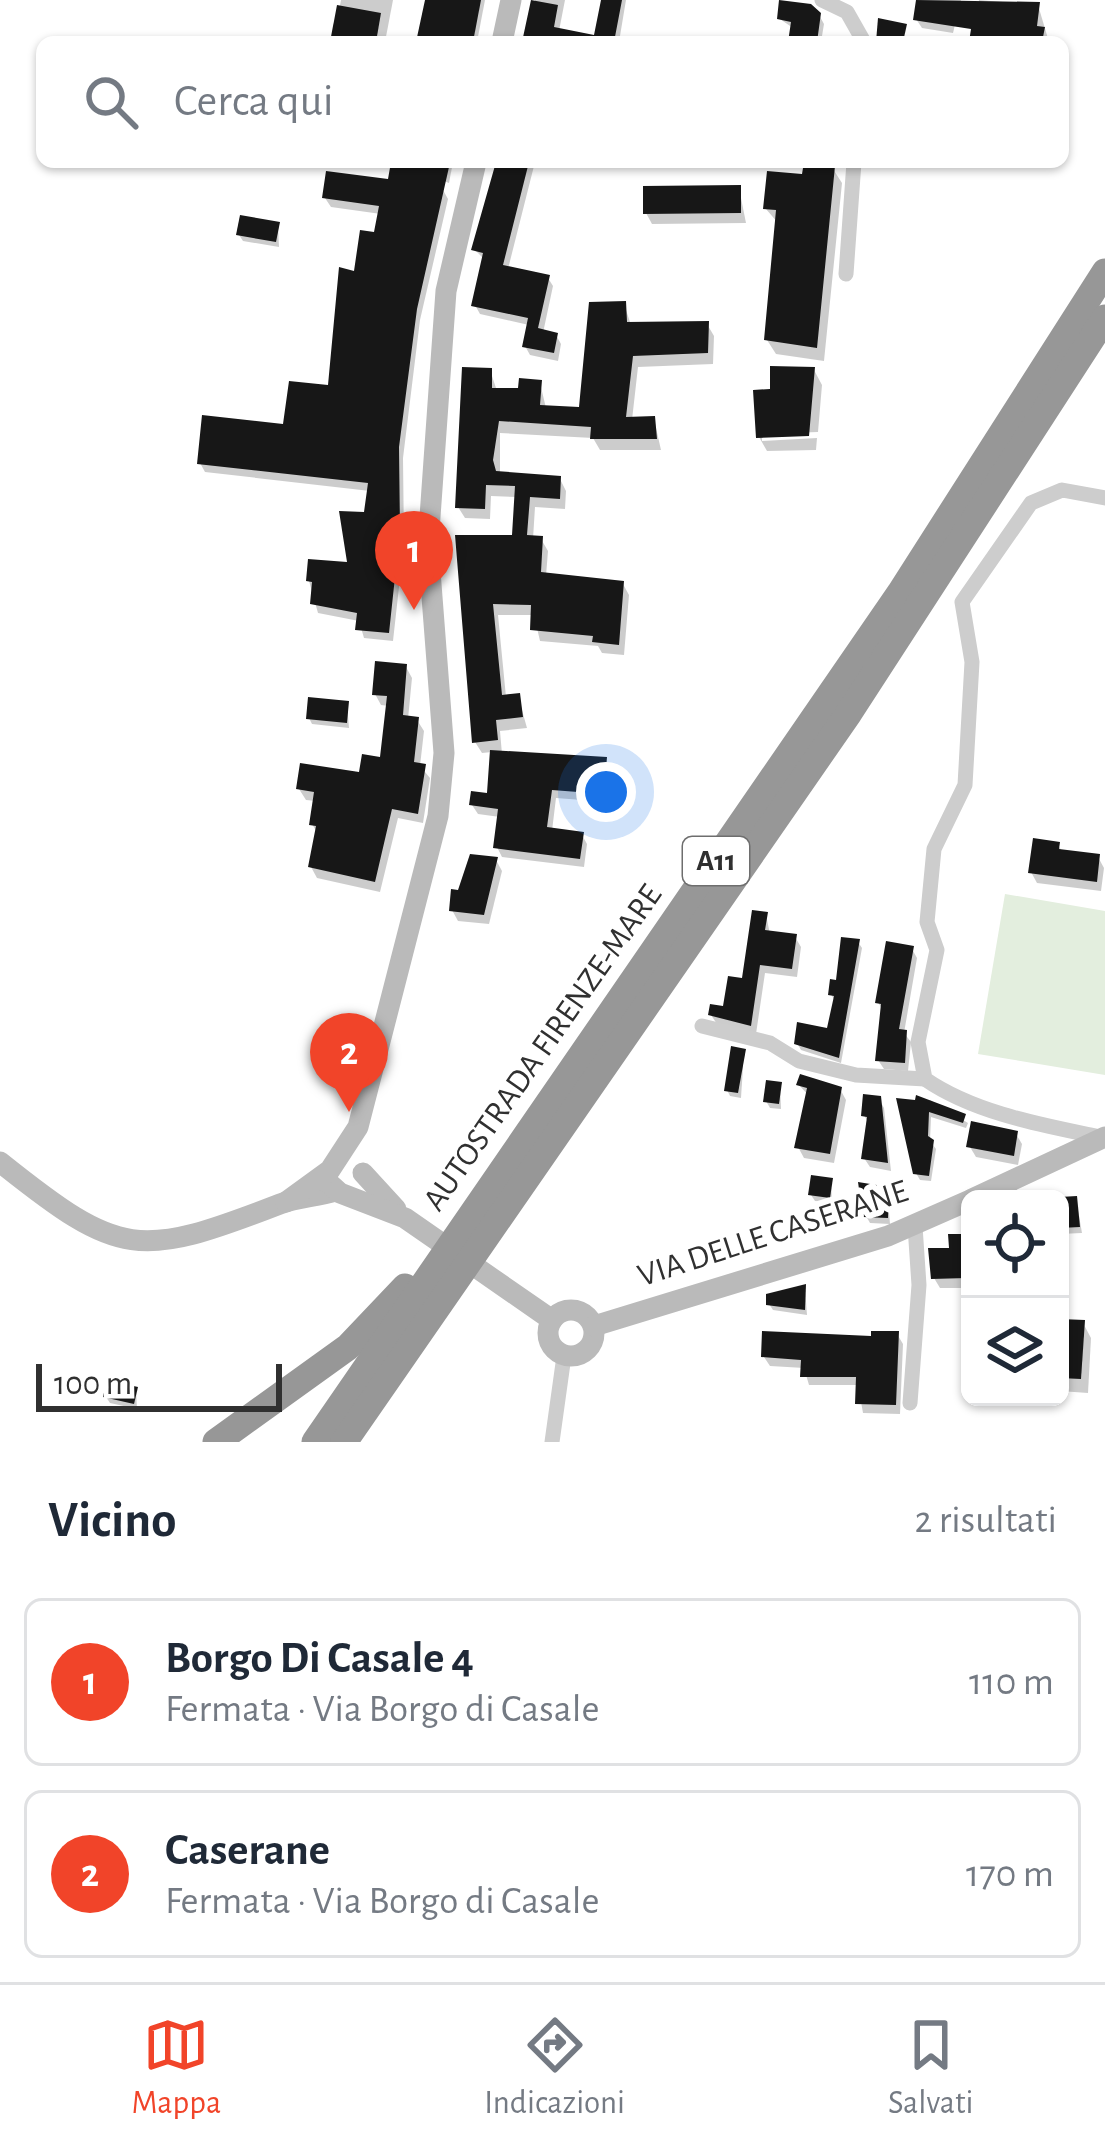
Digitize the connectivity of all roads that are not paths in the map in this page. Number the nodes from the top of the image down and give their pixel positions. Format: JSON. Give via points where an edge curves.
{"nodes":[{"id":1,"x":511,"y":0,"type":"edge"},
{"id":2,"x":822,"y":0,"type":"edge"},
{"id":3,"x":503,"y":36,"type":"edge"},
{"id":4,"x":861,"y":36,"type":"edge"},
{"id":5,"x":475,"y":168,"type":"edge"},
{"id":6,"x":854,"y":168,"type":"edge"},
{"id":7,"x":1105,"y":272,"type":"edge"},
{"id":8,"x":846,"y":274,"type":"dead end"},
{"id":9,"x":1105,"y":318,"type":"edge"},
{"id":10,"x":1105,"y":498,"type":"edge"},
{"id":11,"x":702,"y":1026,"type":"dead end"},
{"id":12,"x":925,"y":1078,"type":"junction"},
{"id":13,"x":358,"y":1127,"type":"junction"},
{"id":14,"x":1103,"y":1137,"type":"edge"},
{"id":15,"x":0,"y":1162,"type":"edge"},
{"id":16,"x":362,"y":1170,"type":"junction"},
{"id":17,"x":338,"y":1179,"type":"junction"},
{"id":18,"x":992,"y":1190,"type":"edge"},
{"id":19,"x":483,"y":1198,"type":"junction"},
{"id":20,"x":961,"y":1205,"type":"edge"},
{"id":21,"x":405,"y":1218,"type":"junction"},
{"id":22,"x":915,"y":1226,"type":"junction"},
{"id":23,"x":551,"y":1320,"type":"junction"},
{"id":24,"x":594,"y":1326,"type":"junction"},
{"id":25,"x":564,"y":1356,"type":"junction"},
{"id":26,"x":910,"y":1403,"type":"dead end"},
{"id":27,"x":216,"y":1442,"type":"edge"},
{"id":28,"x":315,"y":1442,"type":"edge"},
{"id":29,"x":344,"y":1442,"type":"edge"},
{"id":30,"x":552,"y":1442,"type":"edge"}],
"edges":[{"from":1,"to":3,"type":"street"},
{"from":2,"to":4,"type":"street","via":[[848,12]]},
{"from":5,"to":13,"type":"street","via":[[446,291],[428,545],[444,753],[438,816]]},
{"from":6,"to":8,"type":"street"},
{"from":7,"to":19,"type":"highway","name":"AUTOSTRADA FIRENZE-MARE","number":"A11","via":[[900,593]]},
{"from":9,"to":29,"type":"highway","name":"AUTOSTRADA FIRENZE-MARE","number":"A11","via":[[849,713]]},
{"from":10,"to":12,"type":"street","via":[[1063,490],[1042,496],[962,602],[972,662],[964,785],[934,849],[927,922],[937,950],[918,1042]]},
{"from":11,"to":12,"type":"street","via":[[856,1075]]},
{"from":12,"to":14,"type":"street","via":[[946,1094]]},
{"from":13,"to":16,"type":"street"},
{"from":13,"to":17,"type":"street"},
{"from":14,"to":18,"type":"street","name":"VIA DELLE CASERANE"},
{"from":15,"to":17,"type":"street","via":[[81,1224],[132,1240],[216,1230]]},
{"from":16,"to":17,"type":"street","via":[[360,1188]]},
{"from":16,"to":21,"type":"street"},
{"from":17,"to":21,"type":"street"},
{"from":19,"to":27,"type":"highway","via":[[348,1347]]},
{"from":19,"to":28,"type":"highway","name":"AUTOSTRADA FIRENZE-MARE","number":"A11"},
{"from":20,"to":22,"type":"street","name":"VIA DELLE CASERANE"},
{"from":21,"to":23,"type":"street"},
{"from":22,"to":24,"type":"street","name":"VIA DELLE CASERANE"},
{"from":22,"to":26,"type":"street"},
{"from":23,"to":24,"type":"street","name":"VIA DELLE CASERANE","via":[[574,1310]]},
{"from":23,"to":25,"type":"street","via":[[549,1341]]},
{"from":24,"to":25,"type":"street","name":"VIA DELLE CASERANE","via":[[591,1347]]},
{"from":25,"to":30,"type":"street"}]}
